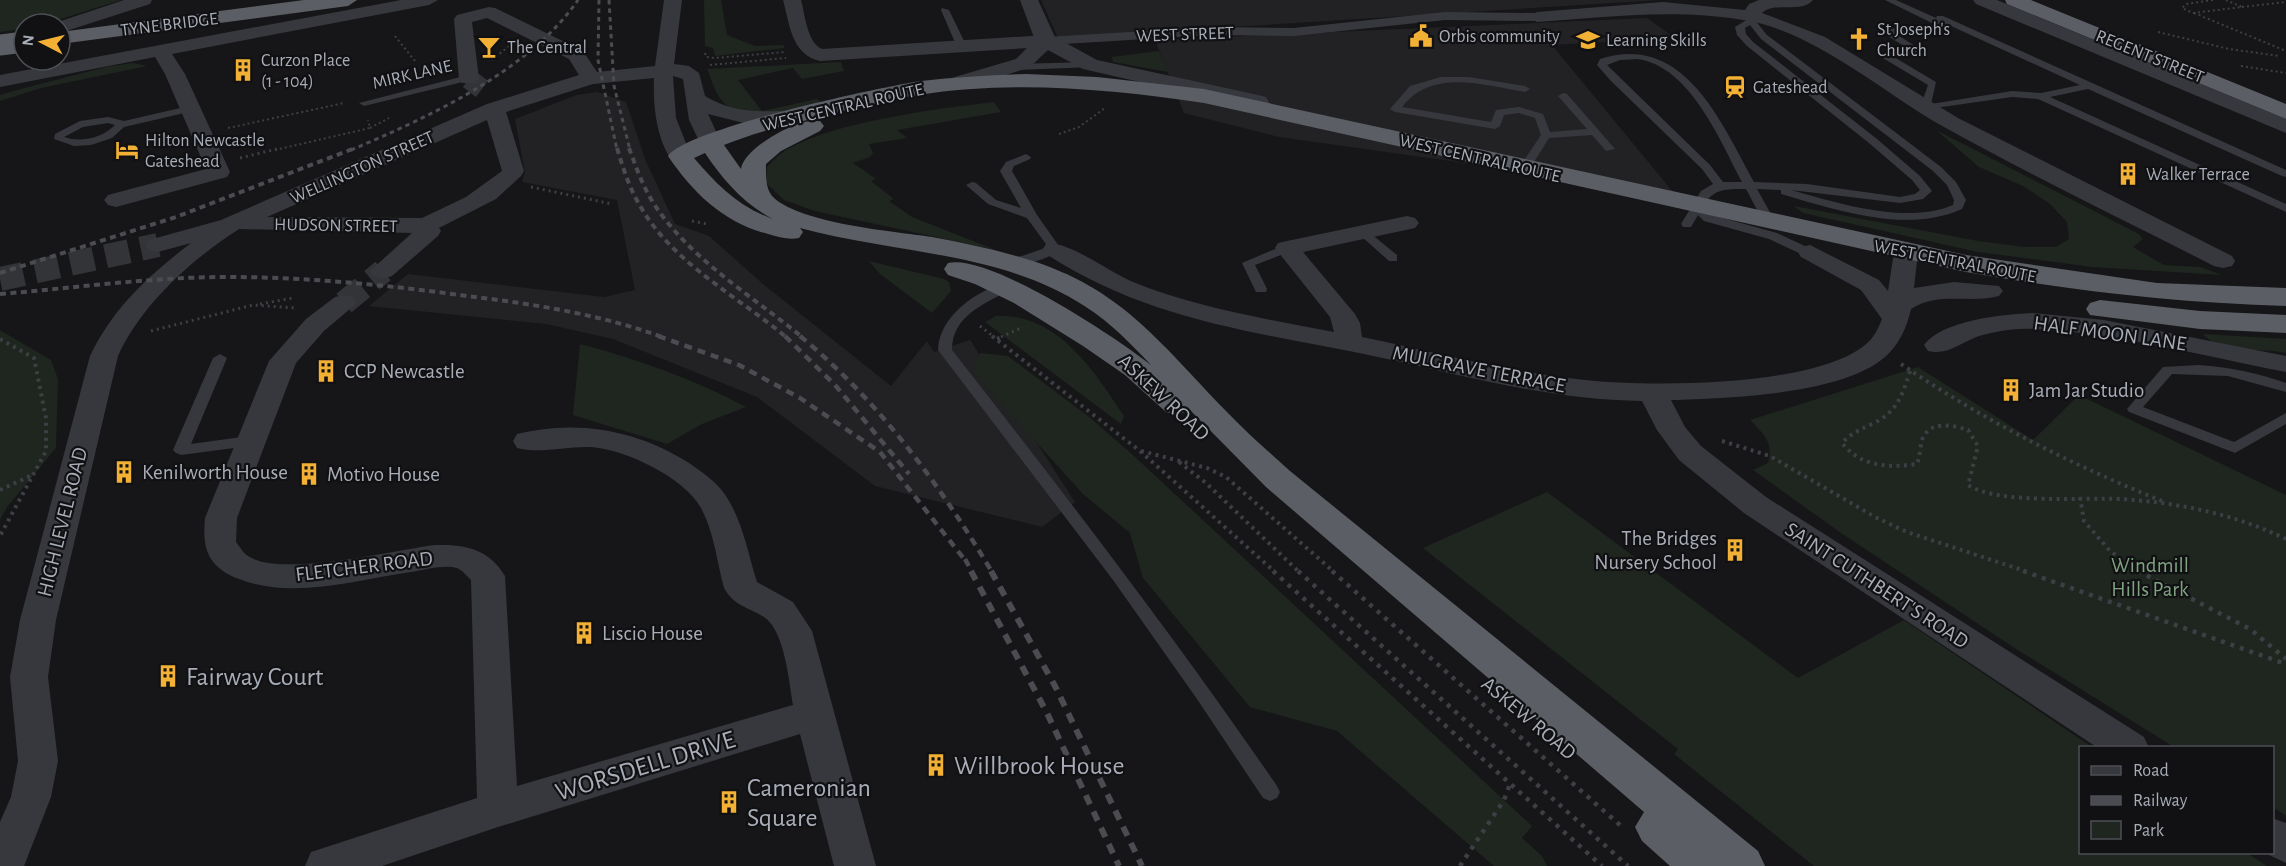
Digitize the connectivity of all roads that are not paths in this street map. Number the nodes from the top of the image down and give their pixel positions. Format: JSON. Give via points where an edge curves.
{"nodes":[{"id":1,"x":143,"y":0,"type":"edge"},
{"id":2,"x":348,"y":0,"type":"edge"},
{"id":3,"x":429,"y":0,"type":"edge"},
{"id":4,"x":674,"y":0,"type":"edge"},
{"id":5,"x":792,"y":0,"type":"edge"},
{"id":6,"x":1029,"y":0,"type":"edge"},
{"id":7,"x":1489,"y":0,"type":"edge"},
{"id":8,"x":1804,"y":0,"type":"edge"},
{"id":9,"x":1889,"y":0,"type":"edge"},
{"id":10,"x":1899,"y":0,"type":"edge"},
{"id":11,"x":1982,"y":0,"type":"edge"},
{"id":12,"x":2014,"y":0,"type":"edge"},
{"id":13,"x":2037,"y":0,"type":"edge"},
{"id":14,"x":945,"y":10,"type":"dead end"},
{"id":15,"x":1757,"y":10,"type":"edge"},
{"id":16,"x":1510,"y":17,"type":"junction"},
{"id":17,"x":1537,"y":17,"type":"joint"},
{"id":18,"x":72,"y":23,"type":"edge"},
{"id":19,"x":72,"y":36,"type":"edge"},
{"id":20,"x":1046,"y":41,"type":"junction"},
{"id":21,"x":971,"y":46,"type":"junction"},
{"id":22,"x":160,"y":51,"type":"junction"},
{"id":23,"x":1090,"y":65,"type":"junction"},
{"id":24,"x":673,"y":70,"type":"junction"},
{"id":25,"x":1005,"y":70,"type":"junction"},
{"id":26,"x":0,"y":73,"type":"edge"},
{"id":27,"x":591,"y":78,"type":"junction"},
{"id":28,"x":0,"y":81,"type":"edge"},
{"id":29,"x":473,"y":82,"type":"junction"},
{"id":30,"x":956,"y":84,"type":"junction"},
{"id":31,"x":2091,"y":85,"type":"junction"},
{"id":32,"x":1525,"y":89,"type":"dead end"},
{"id":33,"x":1563,"y":96,"type":"dead end"},
{"id":34,"x":2040,"y":96,"type":"junction"},
{"id":35,"x":696,"y":99,"type":"junction"},
{"id":36,"x":2286,"y":99,"type":"edge"},
{"id":37,"x":2258,"y":100,"type":"junction"},
{"id":38,"x":364,"y":102,"type":"road end"},
{"id":39,"x":662,"y":105,"type":"junction"},
{"id":40,"x":2232,"y":105,"type":"junction"},
{"id":41,"x":502,"y":106,"type":"junction"},
{"id":42,"x":1925,"y":108,"type":"junction"},
{"id":43,"x":189,"y":109,"type":"junction"},
{"id":44,"x":2286,"y":112,"type":"edge"},
{"id":45,"x":809,"y":119,"type":"junction"},
{"id":46,"x":121,"y":125,"type":"junction"},
{"id":47,"x":2286,"y":127,"type":"edge"},
{"id":48,"x":1357,"y":131,"type":"junction"},
{"id":49,"x":1596,"y":132,"type":"junction"},
{"id":50,"x":1546,"y":135,"type":"junction"},
{"id":51,"x":712,"y":146,"type":"junction"},
{"id":52,"x":1610,"y":148,"type":"dead end"},
{"id":53,"x":680,"y":156,"type":"junction"},
{"id":54,"x":1026,"y":157,"type":"dead end"},
{"id":55,"x":1525,"y":168,"type":"junction"},
{"id":56,"x":2286,"y":174,"type":"edge"},
{"id":57,"x":1748,"y":184,"type":"junction"},
{"id":58,"x":972,"y":185,"type":"dead end"},
{"id":59,"x":1720,"y":185,"type":"junction"},
{"id":60,"x":1771,"y":187,"type":"junction"},
{"id":61,"x":123,"y":196,"type":"dead end"},
{"id":62,"x":761,"y":201,"type":"junction"},
{"id":63,"x":2286,"y":208,"type":"edge"},
{"id":64,"x":1031,"y":215,"type":"junction"},
{"id":65,"x":1692,"y":215,"type":"junction"},
{"id":66,"x":1407,"y":223,"type":"dead end"},
{"id":67,"x":1770,"y":223,"type":"junction"},
{"id":68,"x":229,"y":225,"type":"junction"},
{"id":69,"x":426,"y":225,"type":"junction"},
{"id":70,"x":1365,"y":233,"type":"junction"},
{"id":71,"x":158,"y":245,"type":"tunnel mouth"},
{"id":72,"x":1287,"y":248,"type":"junction"},
{"id":73,"x":1055,"y":249,"type":"junction"},
{"id":74,"x":1807,"y":251,"type":"junction"},
{"id":75,"x":1393,"y":258,"type":"dead end"},
{"id":76,"x":2223,"y":261,"type":"dead end"},
{"id":77,"x":1904,"y":262,"type":"junction"},
{"id":78,"x":383,"y":271,"type":"tunnel mouth"},
{"id":79,"x":1004,"y":274,"type":"junction"},
{"id":80,"x":1261,"y":289,"type":"dead end"},
{"id":81,"x":1990,"y":291,"type":"junction"},
{"id":82,"x":2286,"y":297,"type":"edge"},
{"id":83,"x":338,"y":307,"type":"tunnel mouth"},
{"id":84,"x":1896,"y":312,"type":"junction"},
{"id":85,"x":2286,"y":324,"type":"edge"},
{"id":86,"x":1349,"y":342,"type":"junction"},
{"id":87,"x":1938,"y":345,"type":"dead end"},
{"id":88,"x":2200,"y":356,"type":"junction"},
{"id":89,"x":219,"y":358,"type":"dead end"},
{"id":90,"x":2286,"y":363,"type":"edge"},
{"id":91,"x":2286,"y":388,"type":"edge"},
{"id":92,"x":1653,"y":393,"type":"junction"},
{"id":93,"x":2286,"y":418,"type":"edge"},
{"id":94,"x":249,"y":441,"type":"junction"},
{"id":95,"x":528,"y":441,"type":"dead end"},
{"id":96,"x":814,"y":714,"type":"junction"},
{"id":97,"x":2128,"y":746,"type":"edge"},
{"id":98,"x":1270,"y":792,"type":"dead end"},
{"id":99,"x":498,"y":809,"type":"junction"},
{"id":100,"x":3,"y":866,"type":"edge"},
{"id":101,"x":326,"y":866,"type":"edge"},
{"id":102,"x":855,"y":866,"type":"edge"},
{"id":103,"x":1704,"y":866,"type":"edge"},
{"id":104,"x":1740,"y":866,"type":"edge"}],
"edges":[{"from":1,"to":18,"type":"street"},
{"from":2,"to":19,"type":"highway","name":"TYNE BRIDGE"},
{"from":3,"to":22,"type":"street"},
{"from":4,"to":24,"type":"street","name":"ASKEW ROAD","via":[[669,37]]},
{"from":5,"to":21,"type":"street","name":"WEST STREET","via":[[814,52]]},
{"from":6,"to":20,"type":"street"},
{"from":7,"to":16,"type":"street"},
{"from":8,"to":15,"type":"street"},
{"from":9,"to":42,"type":"lane","via":[[1947,27],[1886,32],[1918,51],[1884,55],[1933,84]]},
{"from":10,"to":31,"type":"lane"},
{"from":11,"to":40,"type":"street"},
{"from":12,"to":37,"type":"highway","name":"REGENT STREET"},
{"from":13,"to":36,"type":"highway","name":"REGENT STREET"},
{"from":14,"to":21,"type":"lane"},
{"from":15,"to":17,"type":"street","name":"WEST STREET","via":[[1638,8]]},
{"from":15,"to":42,"type":"street","via":[[1818,41]]},
{"from":15,"to":60,"type":"lane","via":[[1740,27],[1750,44],[1873,141],[1926,191],[1919,197],[1900,200],[1807,187]]},
{"from":15,"to":60,"type":"lane","via":[[1764,37],[1937,169],[1952,184],[1960,201],[1958,207],[1944,215],[1917,218],[1825,203]]},
{"from":16,"to":17,"type":"street","name":"WEST STREET"},
{"from":16,"to":20,"type":"street","name":"WEST STREET","via":[[1445,16],[1294,32],[1215,31]]},
{"from":20,"to":21,"type":"street","name":"WEST STREET"},
{"from":20,"to":23,"type":"street"},
{"from":20,"to":25,"type":"street","via":[[1032,56]]},
{"from":21,"to":25,"type":"street","via":[[998,53],[1005,60]]},
{"from":22,"to":26,"type":"street","via":[[135,48]]},
{"from":22,"to":28,"type":"street"},
{"from":22,"to":43,"type":"street","via":[[175,74]]},
{"from":23,"to":25,"type":"lane"},
{"from":23,"to":48,"type":"street","via":[[1256,101]]},
{"from":24,"to":27,"type":"street"},
{"from":24,"to":35,"type":"street","name":"ASKEW ROAD","via":[[692,77]]},
{"from":24,"to":39,"type":"street","name":"ASKEW ROAD"},
{"from":25,"to":30,"type":"street"},
{"from":27,"to":29,"type":"street","via":[[576,56],[489,12],[463,19]]},
{"from":27,"to":39,"type":"street","via":[[625,82]]},
{"from":27,"to":41,"type":"street","name":"WELLINGTON STREET"},
{"from":29,"to":38,"type":"lane","name":"MIRK LANE"},
{"from":29,"to":41,"type":"street"},
{"from":30,"to":45,"type":"highway","name":"WEST CENTRAL ROUTE","via":[[878,96]]},
{"from":30,"to":48,"type":"highway","name":"WEST CENTRAL ROUTE","via":[[1045,80],[1133,85],[1204,96]]},
{"from":31,"to":34,"type":"lane"},
{"from":31,"to":56,"type":"lane"},
{"from":32,"to":50,"type":"lane","via":[[1461,79],[1441,81],[1413,88],[1395,108],[1495,126],[1500,112],[1519,110],[1539,116]]},
{"from":33,"to":49,"type":"lane"},
{"from":34,"to":42,"type":"lane","via":[[2012,94]]},
{"from":34,"to":63,"type":"lane"},
{"from":35,"to":45,"type":"street","via":[[716,112],[736,118]]},
{"from":35,"to":51,"type":"street","name":"ASKEW ROAD","via":[[699,120]]},
{"from":37,"to":40,"type":"lane"},
{"from":37,"to":44,"type":"highway","name":"REGENT STREET"},
{"from":39,"to":53,"type":"street","name":"ASKEW ROAD","via":[[669,137]]},
{"from":40,"to":47,"type":"street"},
{"from":41,"to":68,"type":"street","name":"WELLINGTON STREET"},
{"from":41,"to":69,"type":"street","name":"HUDSON STREET","via":[[513,171],[505,182],[446,218]]},
{"from":42,"to":76,"type":"street"},
{"from":43,"to":46,"type":"lane"},
{"from":43,"to":61,"type":"street","via":[[219,172]]},
{"from":45,"to":51,"type":"highway","name":"WEST CENTRAL ROUTE"},
{"from":45,"to":62,"type":"highway","via":[[754,162],[753,179]]},
{"from":45,"to":65,"type":"highway","name":"WEST CENTRAL ROUTE","via":[[973,92],[1061,89],[1132,95]]},
{"from":46,"to":46,"type":"lane","via":[[111,134],[92,141],[70,143],[59,139],[63,132],[90,122],[108,120]]},
{"from":48,"to":55,"type":"highway","name":"WEST CENTRAL ROUTE"},
{"from":49,"to":50,"type":"lane"},
{"from":49,"to":52,"type":"lane"},
{"from":50,"to":55,"type":"lane"},
{"from":51,"to":53,"type":"highway","name":"WEST CENTRAL ROUTE"},
{"from":51,"to":62,"type":"highway","name":"ASKEW ROAD"},
{"from":53,"to":79,"type":"highway","name":"ASKEW ROAD","via":[[720,202],[754,222]]},
{"from":54,"to":64,"type":"lane","via":[[1010,164],[1006,171]]},
{"from":55,"to":65,"type":"highway","name":"WEST CENTRAL ROUTE"},
{"from":57,"to":59,"type":"lane"},
{"from":57,"to":59,"type":"lane","via":[[1700,101],[1675,72],[1650,59],[1622,57],[1603,61],[1614,79]]},
{"from":57,"to":60,"type":"lane"},
{"from":57,"to":67,"type":"lane"},
{"from":58,"to":64,"type":"lane","via":[[992,202]]},
{"from":59,"to":65,"type":"lane","via":[[1705,193]]},
{"from":62,"to":79,"type":"highway","name":"ASKEW ROAD","via":[[800,220]]},
{"from":64,"to":73,"type":"lane"},
{"from":65,"to":67,"type":"highway","name":"WEST CENTRAL ROUTE"},
{"from":65,"to":74,"type":"highway","name":"WEST CENTRAL ROUTE"},
{"from":66,"to":70,"type":"street"},
{"from":67,"to":77,"type":"highway","name":"WEST CENTRAL ROUTE"},
{"from":68,"to":69,"type":"street","name":"HUDSON STREET"},
{"from":68,"to":71,"type":"street"},
{"from":68,"to":100,"type":"street","name":"HIGH LEVEL ROAD","via":[[151,288],[109,342],[38,620],[29,677],[38,761],[31,797]]},
{"from":69,"to":78,"type":"street","via":[[429,231],[420,242]]},
{"from":70,"to":72,"type":"street"},
{"from":70,"to":75,"type":"lane"},
{"from":72,"to":80,"type":"lane","via":[[1248,264]]},
{"from":72,"to":86,"type":"street","via":[[1342,314]]},
{"from":73,"to":79,"type":"lane","via":[[1023,260]]},
{"from":73,"to":86,"type":"street","name":"MULGRAVE TERRACE","via":[[1115,284],[1169,304]]},
{"from":74,"to":77,"type":"highway","name":"WEST CENTRAL ROUTE"},
{"from":74,"to":84,"type":"street","via":[[1860,277]]},
{"from":77,"to":81,"type":"highway","name":"WEST CENTRAL ROUTE"},
{"from":77,"to":82,"type":"highway","name":"WEST CENTRAL ROUTE","via":[[2120,289]]},
{"from":77,"to":84,"type":"street","name":"MULGRAVE TERRACE"},
{"from":79,"to":98,"type":"lane","via":[[946,331],[945,350],[1119,576]]},
{"from":79,"to":103,"type":"highway","name":"ASKEW ROAD","via":[[1141,371],[1272,495]]},
{"from":79,"to":104,"type":"highway","name":"ASKEW ROAD","via":[[1068,285],[1121,319],[1278,479]]},
{"from":81,"to":84,"type":"street","via":[[1931,291],[1913,296]]},
{"from":81,"to":85,"type":"highway","name":"WEST CENTRAL ROUTE","via":[[2200,320]]},
{"from":83,"to":94,"type":"street","name":"FLETCHER ROAD","via":[[315,325],[283,361]]},
{"from":84,"to":92,"type":"street","name":"MULGRAVE TERRACE","via":[[1891,332],[1878,349],[1827,374],[1729,388]]},
{"from":86,"to":92,"type":"street","name":"MULGRAVE TERRACE","via":[[1557,385]]},
{"from":87,"to":88,"type":"street","name":"HALF MOON LANE","via":[[1967,331],[2001,322],[2033,321],[2104,328]]},
{"from":88,"to":90,"type":"street","name":"HALF MOON LANE"},
{"from":88,"to":91,"type":"lane"},
{"from":88,"to":93,"type":"lane","via":[[2168,370],[2134,409],[2235,448]]},
{"from":89,"to":94,"type":"lane","via":[[182,450]]},
{"from":92,"to":97,"type":"street","name":"SAINT CUTHBERT'S ROAD","via":[[1689,453],[1755,505]]},
{"from":94,"to":99,"type":"street","name":"FLETCHER ROAD","via":[[221,518],[220,545],[232,562],[255,572],[289,577],[331,574],[432,556],[461,556],[488,576]]},
{"from":95,"to":96,"type":"street","via":[[578,435],[615,439],[670,464],[707,493],[716,506],[741,588],[750,599],[779,609],[789,619]]},
{"from":96,"to":99,"type":"street","name":"WORSDELL DRIVE"},
{"from":96,"to":102,"type":"street"},
{"from":99,"to":101,"type":"street","name":"WORSDELL DRIVE"}]}
